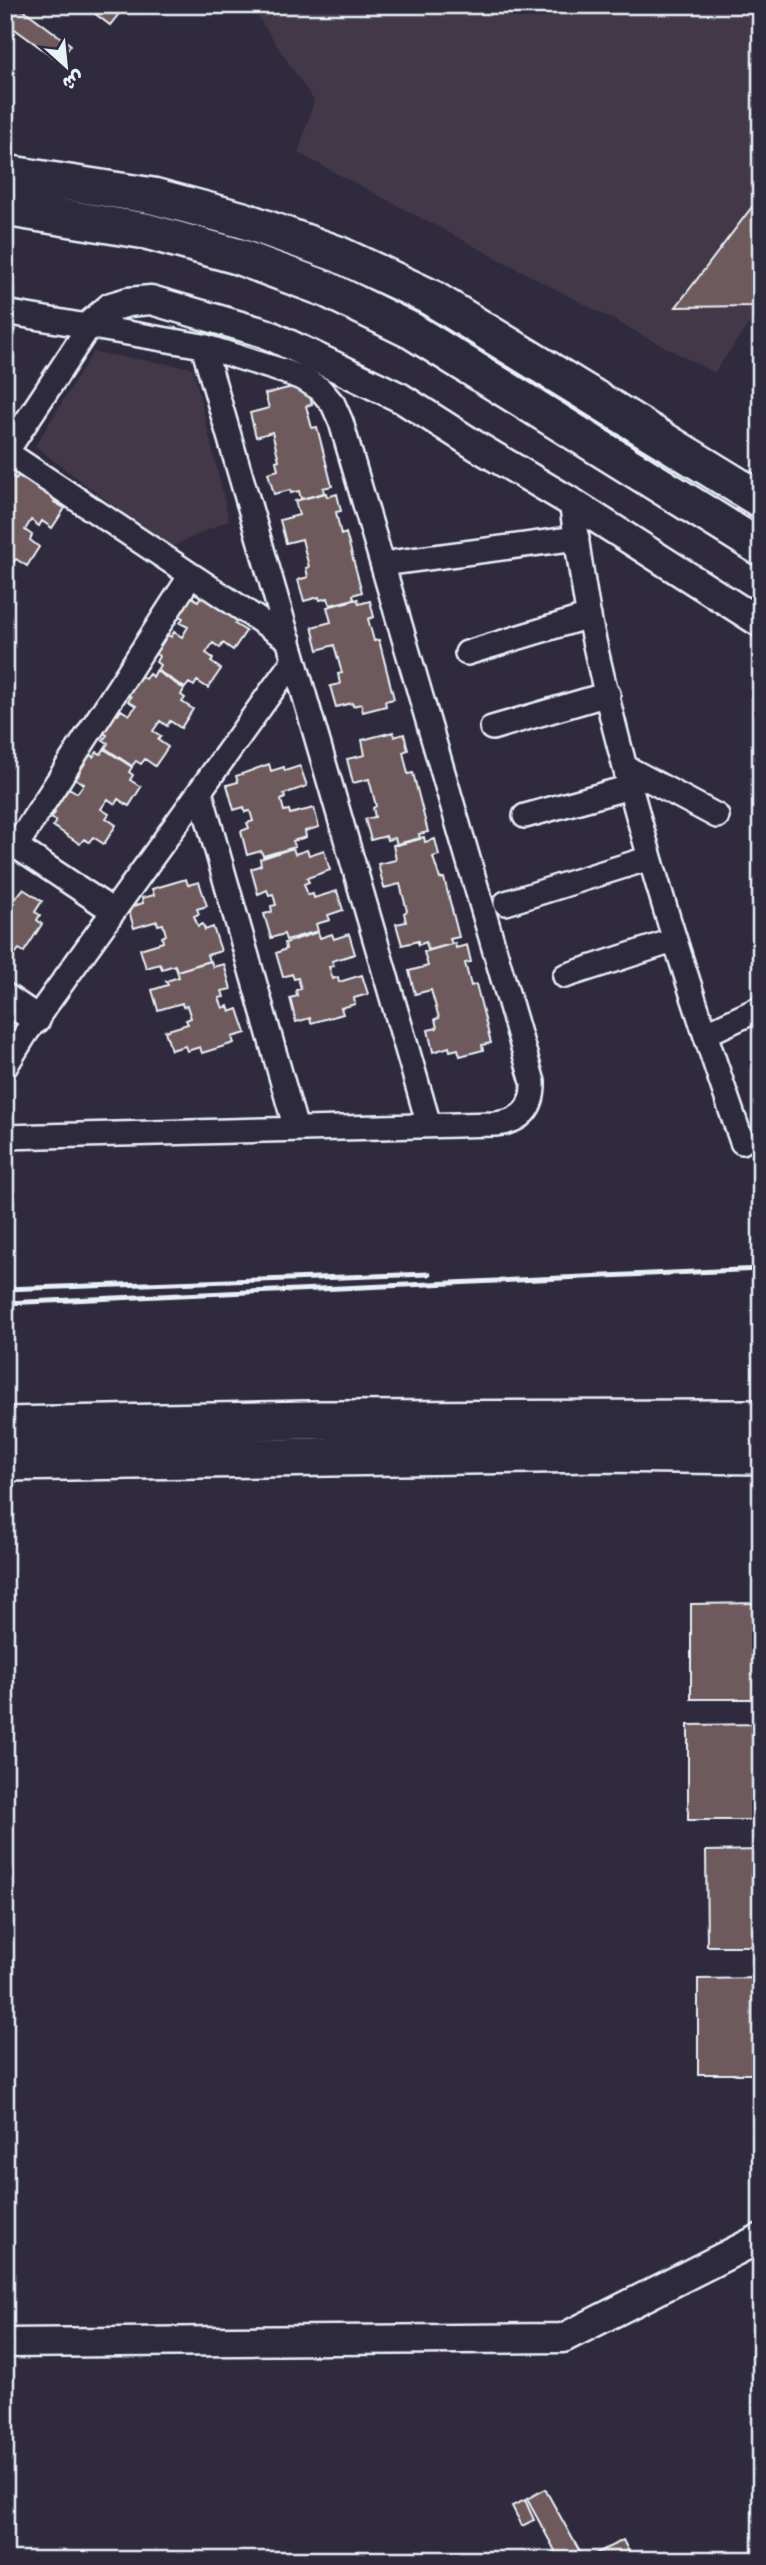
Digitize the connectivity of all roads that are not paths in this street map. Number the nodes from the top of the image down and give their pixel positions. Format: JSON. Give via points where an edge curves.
{"nodes":[{"id":1,"x":5,"y":173,"type":"edge"},
{"id":2,"x":5,"y":208,"type":"edge"},
{"id":3,"x":5,"y":312,"type":"edge"},
{"id":4,"x":90,"y":325,"type":"junction"},
{"id":5,"x":203,"y":346,"type":"junction"},
{"id":6,"x":6,"y":453,"type":"edge"},
{"id":7,"x":761,"y":500,"type":"edge"},
{"id":8,"x":571,"y":502,"type":"junction"},
{"id":9,"x":577,"y":538,"type":"junction"},
{"id":10,"x":761,"y":548,"type":"edge"},
{"id":11,"x":397,"y":562,"type":"dead end"},
{"id":12,"x":191,"y":575,"type":"junction"},
{"id":13,"x":589,"y":616,"type":"junction"},
{"id":14,"x":761,"y":623,"type":"edge"},
{"id":15,"x":291,"y":650,"type":"junction"},
{"id":16,"x":467,"y":653,"type":"dead end"},
{"id":17,"x":608,"y":694,"type":"junction"},
{"id":18,"x":492,"y":729,"type":"dead end"},
{"id":19,"x":627,"y":777,"type":"junction"},
{"id":20,"x":200,"y":791,"type":"junction"},
{"id":21,"x":525,"y":816,"type":"dead end"},
{"id":22,"x":717,"y":816,"type":"dead end"},
{"id":23,"x":11,"y":843,"type":"edge"},
{"id":24,"x":650,"y":858,"type":"junction"},
{"id":25,"x":506,"y":902,"type":"dead end"},
{"id":26,"x":113,"y":911,"type":"junction"},
{"id":27,"x":673,"y":941,"type":"junction"},
{"id":28,"x":565,"y":976,"type":"dead end"},
{"id":29,"x":5,"y":998,"type":"edge"},
{"id":30,"x":761,"y":1008,"type":"edge"},
{"id":31,"x":22,"y":1024,"type":"edge"},
{"id":32,"x":705,"y":1034,"type":"junction"},
{"id":33,"x":5,"y":1067,"type":"edge"},
{"id":34,"x":429,"y":1125,"type":"junction"},
{"id":35,"x":296,"y":1129,"type":"junction"},
{"id":36,"x":5,"y":1137,"type":"edge"},
{"id":37,"x":742,"y":1142,"type":"dead end"},
{"id":38,"x":761,"y":1419,"type":"edge"},
{"id":39,"x":5,"y":1426,"type":"edge"},
{"id":40,"x":761,"y":1455,"type":"edge"},
{"id":41,"x":5,"y":1462,"type":"edge"},
{"id":42,"x":761,"y":2238,"type":"edge"},
{"id":43,"x":5,"y":2343,"type":"edge"}],
"edges":[{"from":1,"to":7,"type":"main road","via":[[153,196],[243,220],[338,254],[430,297]]},
{"from":2,"to":10,"type":"main road","via":[[146,231],[237,256],[327,289],[412,331]]},
{"from":3,"to":4,"type":"street"},
{"from":4,"to":5,"type":"street"},
{"from":4,"to":6,"type":"street"},
{"from":4,"to":8,"type":"street","via":[[111,307],[151,300],[265,333],[401,398]]},
{"from":5,"to":15,"type":"street"},
{"from":5,"to":34,"type":"street","via":[[304,379],[333,404],[533,1082],[529,1108],[509,1123]]},
{"from":6,"to":12,"type":"street"},
{"from":8,"to":9,"type":"street"},
{"from":8,"to":14,"type":"street"},
{"from":9,"to":11,"type":"street"},
{"from":9,"to":13,"type":"street"},
{"from":12,"to":15,"type":"street"},
{"from":12,"to":23,"type":"street"},
{"from":13,"to":16,"type":"street"},
{"from":13,"to":17,"type":"street"},
{"from":15,"to":20,"type":"street"},
{"from":15,"to":34,"type":"street"},
{"from":17,"to":18,"type":"street"},
{"from":17,"to":19,"type":"street"},
{"from":19,"to":21,"type":"street"},
{"from":19,"to":22,"type":"street"},
{"from":19,"to":24,"type":"street"},
{"from":20,"to":26,"type":"street"},
{"from":20,"to":35,"type":"street"},
{"from":23,"to":26,"type":"street"},
{"from":24,"to":25,"type":"street"},
{"from":24,"to":27,"type":"street"},
{"from":26,"to":31,"type":"street"},
{"from":27,"to":28,"type":"street"},
{"from":27,"to":32,"type":"street"},
{"from":29,"to":31,"type":"street"},
{"from":30,"to":32,"type":"street"},
{"from":31,"to":33,"type":"street"},
{"from":32,"to":37,"type":"street"},
{"from":34,"to":35,"type":"street"},
{"from":35,"to":36,"type":"street"},
{"from":38,"to":39,"type":"highway"},
{"from":40,"to":41,"type":"highway","via":[[596,1453]]},
{"from":42,"to":43,"type":"street","via":[[563,2338]]}]}
